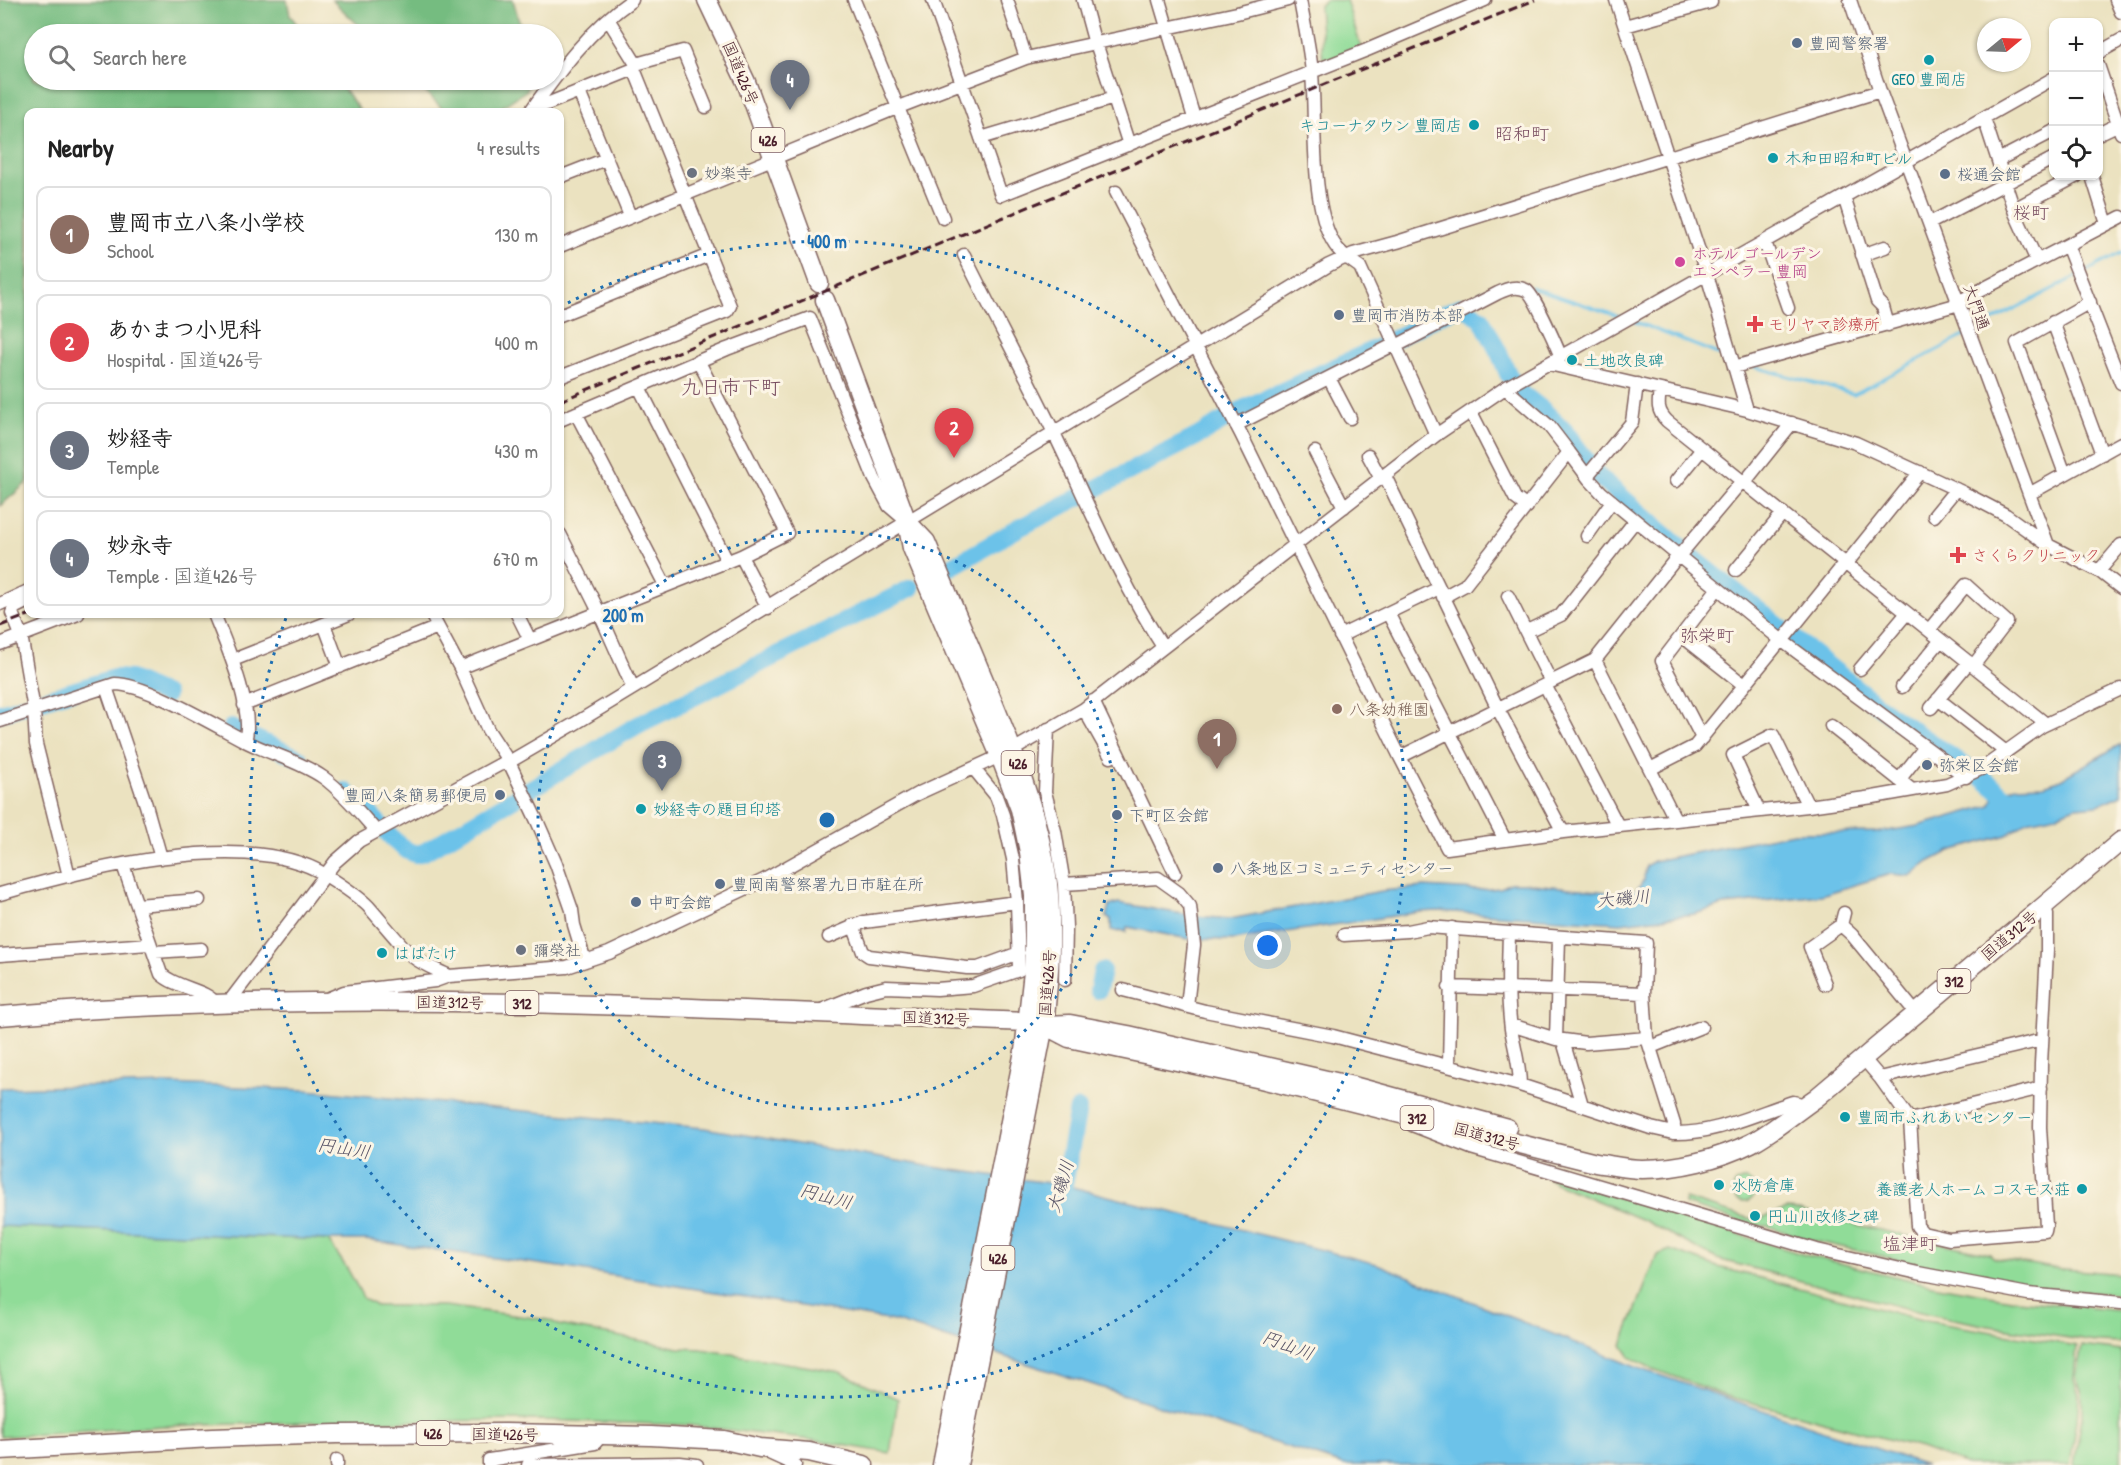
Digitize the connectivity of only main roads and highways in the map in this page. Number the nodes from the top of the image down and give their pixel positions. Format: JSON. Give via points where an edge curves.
{"nodes":[{"id":1,"x":707,"y":0,"type":"edge"},
{"id":2,"x":2121,"y":841,"type":"edge"},
{"id":3,"x":0,"y":1016,"type":"edge"},
{"id":4,"x":1036,"y":1023,"type":"junction"},
{"id":5,"x":2,"y":1452,"type":"edge"},
{"id":6,"x":947,"y":1464,"type":"edge"},
{"id":7,"x":864,"y":1465,"type":"edge"}],
"edges":[{"from":1,"to":4,"type":"highway","name":"国道426号","number":"426","via":[[746,82],[907,522],[926,542],[1007,753],[1028,791],[1044,860],[1051,930]]},
{"from":2,"to":4,"type":"highway","name":"国道312号","number":"312","via":[[1802,1108],[1751,1143],[1686,1164],[1641,1169],[1585,1160],[1261,1079],[1069,1038]]},
{"from":3,"to":4,"type":"highway","name":"国道312号","number":"312","via":[[321,1001],[538,1004]]},
{"from":4,"to":6,"type":"highway","name":"国道426号","number":"426"},
{"from":5,"to":7,"type":"highway","name":"国道426号","number":"426","via":[[336,1434],[602,1435],[724,1440],[809,1452]]}]}
